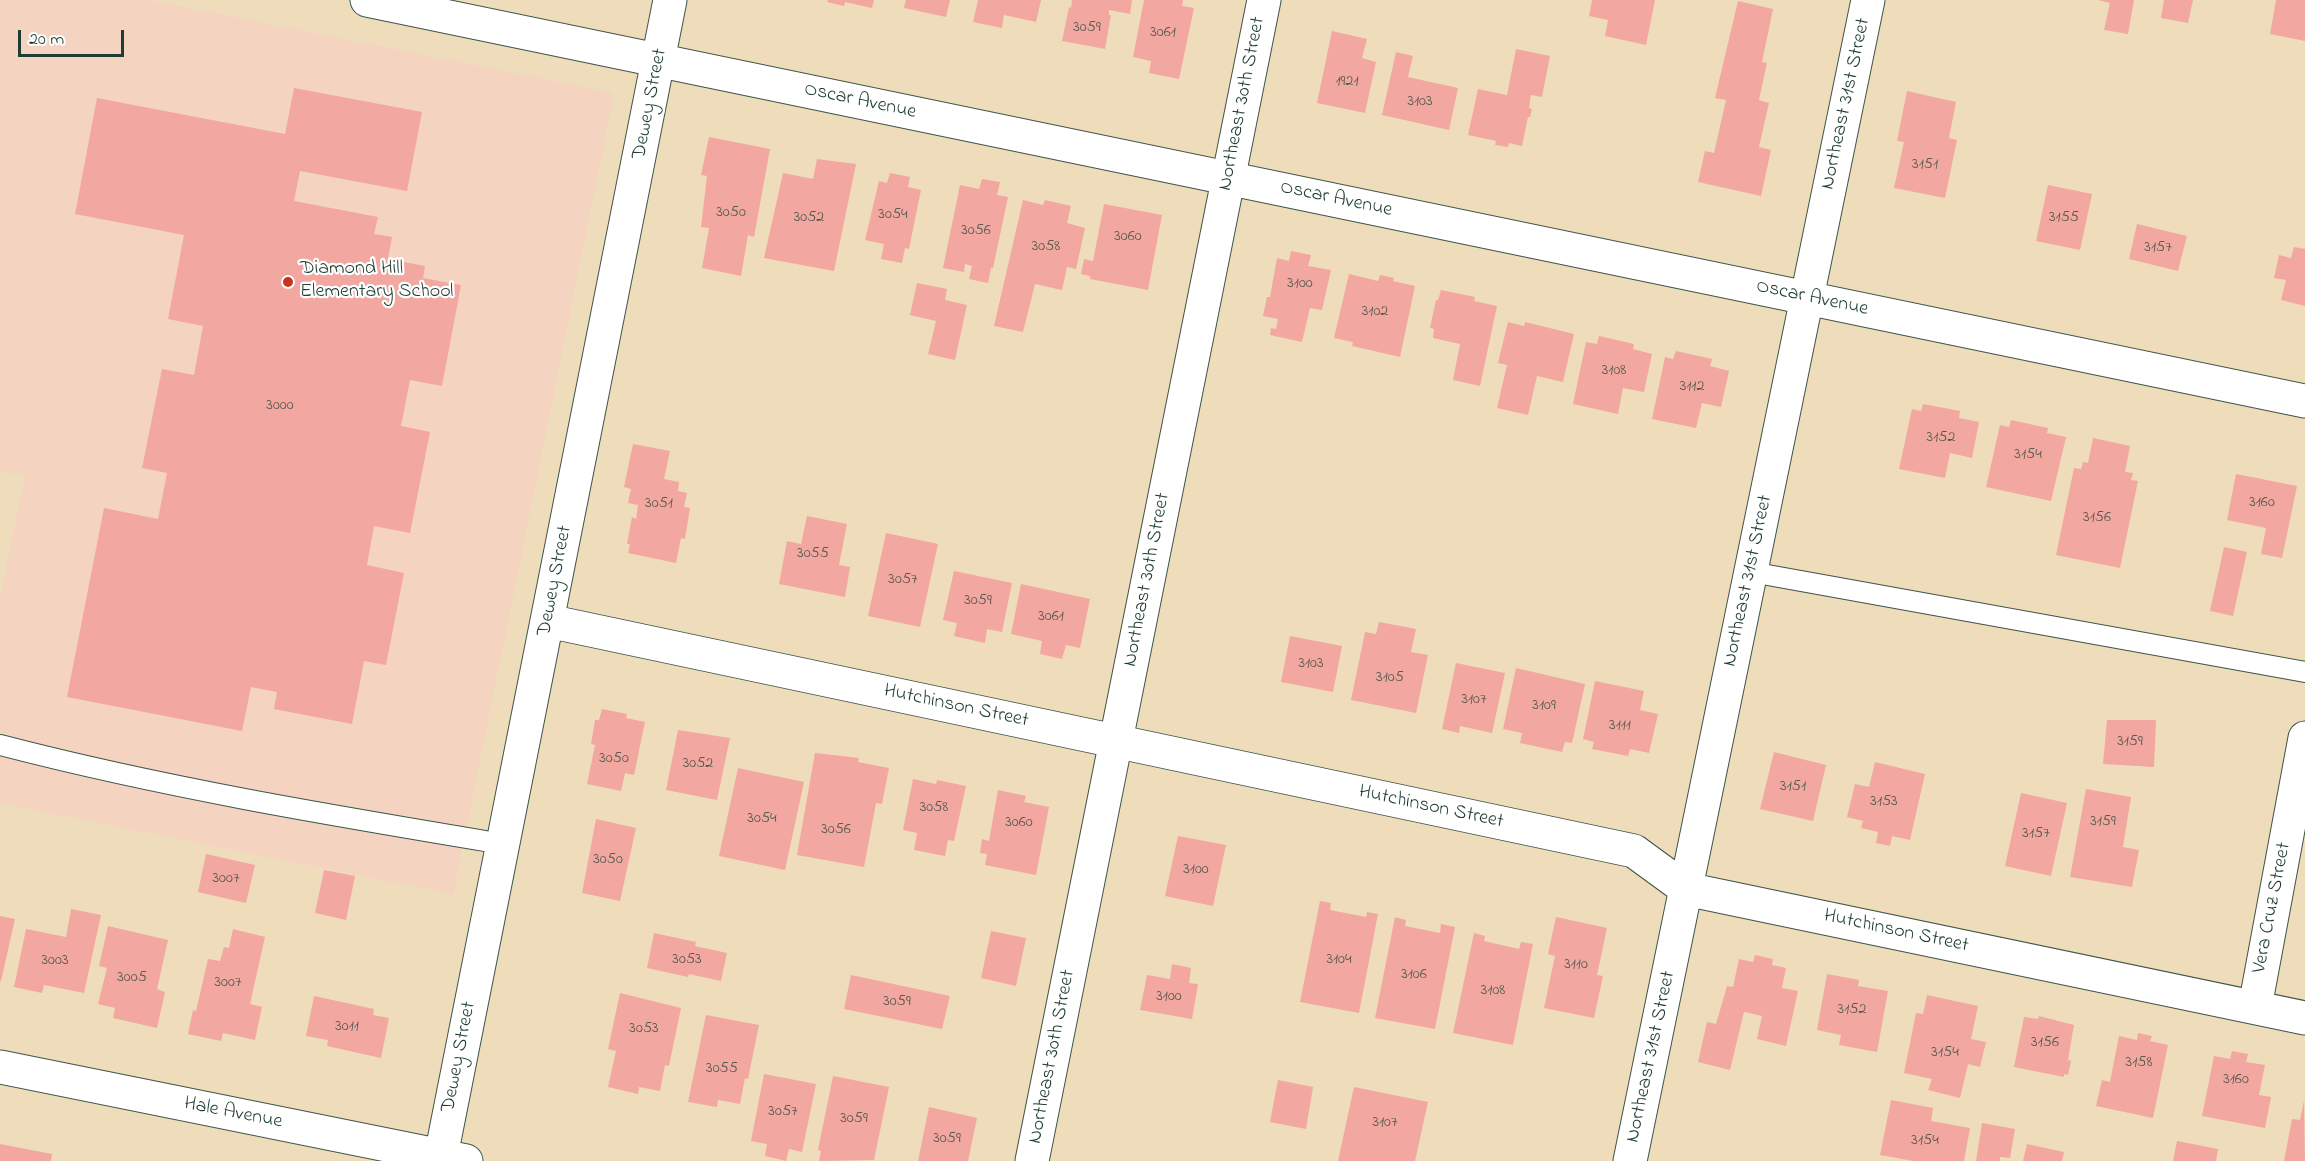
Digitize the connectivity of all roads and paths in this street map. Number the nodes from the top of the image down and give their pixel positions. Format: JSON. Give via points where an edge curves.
{"nodes":[{"id":1,"x":367,"y":0,"type":"edge"},
{"id":2,"x":670,"y":0,"type":"edge"},
{"id":3,"x":1264,"y":0,"type":"edge"},
{"id":4,"x":1868,"y":0,"type":"edge"},
{"id":5,"x":660,"y":60,"type":"junction"},
{"id":6,"x":1228,"y":178,"type":"junction"},
{"id":7,"x":1808,"y":298,"type":"junction"},
{"id":8,"x":2305,"y":401,"type":"edge"},
{"id":9,"x":1751,"y":572,"type":"junction"},
{"id":10,"x":548,"y":621,"type":"junction"},
{"id":11,"x":2305,"y":672,"type":"edge"},
{"id":12,"x":2305,"y":738,"type":"edge"},
{"id":13,"x":1116,"y":741,"type":"junction"},
{"id":14,"x":0,"y":745,"type":"edge"},
{"id":15,"x":503,"y":844,"type":"junction"},
{"id":16,"x":1686,"y":889,"type":"junction"},
{"id":17,"x":2255,"y":1007,"type":"junction"},
{"id":18,"x":2305,"y":1018,"type":"edge"},
{"id":19,"x":0,"y":1067,"type":"edge"},
{"id":20,"x":449,"y":1159,"type":"edge"},
{"id":21,"x":1032,"y":1161,"type":"edge"},
{"id":22,"x":1630,"y":1161,"type":"edge"}],
"edges":[{"from":1,"to":5,"type":"street","name":"Oscar Avenue"},
{"from":2,"to":5,"type":"street","name":"Dewey Street"},
{"from":3,"to":6,"type":"street","name":"Northeast 30th Street"},
{"from":4,"to":7,"type":"street","name":"Northeast 31st Street"},
{"from":5,"to":6,"type":"street","name":"Oscar Avenue"},
{"from":5,"to":10,"type":"street","name":"Dewey Street"},
{"from":6,"to":7,"type":"street","name":"Oscar Avenue"},
{"from":6,"to":13,"type":"street","name":"Northeast 30th Street"},
{"from":7,"to":8,"type":"street","name":"Oscar Avenue"},
{"from":7,"to":9,"type":"street","name":"Northeast 31st Street"},
{"from":9,"to":11,"type":"lane"},
{"from":9,"to":16,"type":"street","name":"Northeast 31st Street"},
{"from":10,"to":13,"type":"street","name":"Hutchinson Street"},
{"from":10,"to":15,"type":"street","name":"Dewey Street"},
{"from":12,"to":17,"type":"street","name":"Vera Cruz Street"},
{"from":13,"to":16,"type":"street","name":"Hutchinson Street","via":[[1634,851]]},
{"from":13,"to":21,"type":"street","name":"Northeast 30th Street"},
{"from":14,"to":15,"type":"lane","via":[[215,792]]},
{"from":15,"to":20,"type":"street","name":"Dewey Street"},
{"from":16,"to":17,"type":"street","name":"Hutchinson Street"},
{"from":16,"to":22,"type":"street","name":"Northeast 31st Street"},
{"from":17,"to":18,"type":"street","name":"Hutchinson Street"},
{"from":19,"to":20,"type":"street","name":"Hale Avenue"}]}
